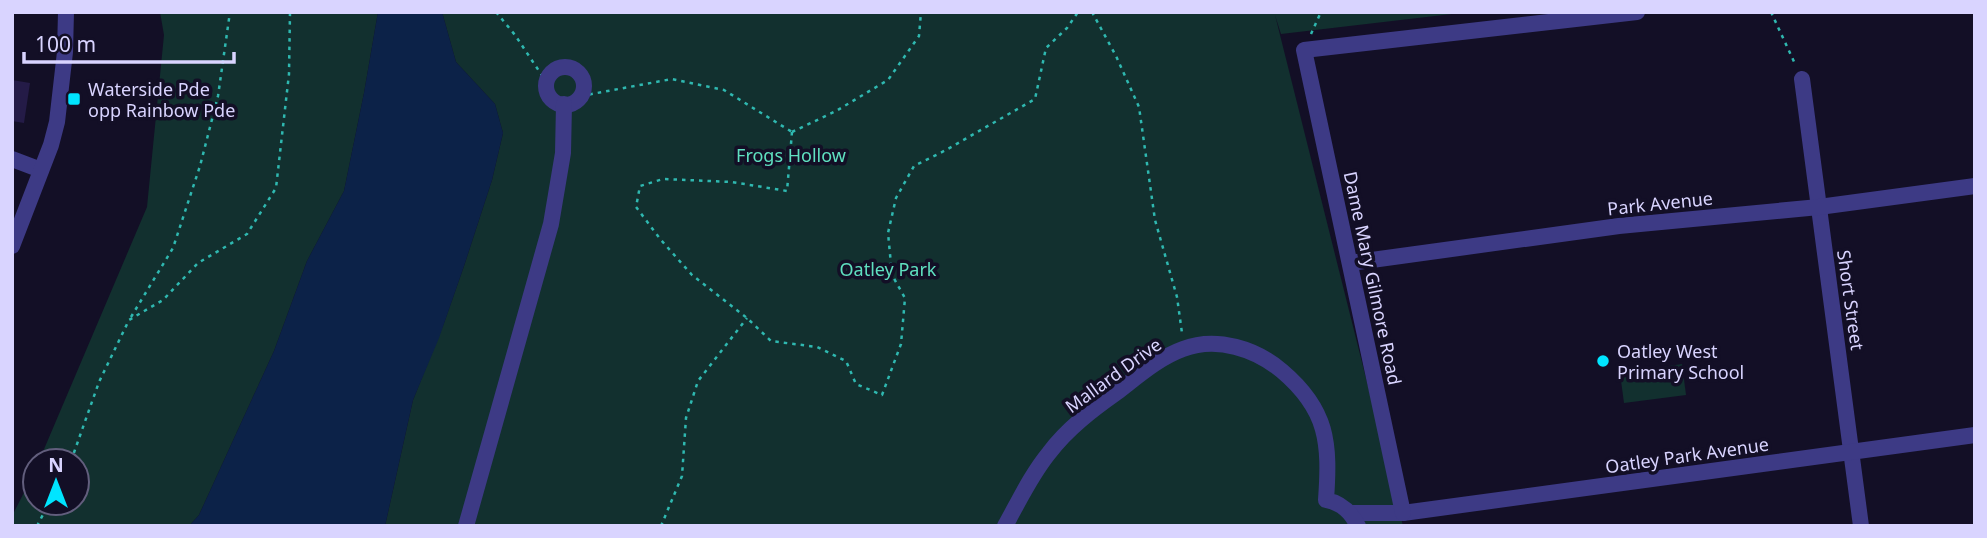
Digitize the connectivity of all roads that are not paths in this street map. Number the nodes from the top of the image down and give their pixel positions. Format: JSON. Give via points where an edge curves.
{"nodes":[{"id":1,"x":66,"y":12,"type":"edge"},
{"id":2,"x":1637,"y":12,"type":"edge"},
{"id":3,"x":1802,"y":79,"type":"road end"},
{"id":4,"x":564,"y":104,"type":"junction"},
{"id":5,"x":12,"y":159,"type":"edge"},
{"id":6,"x":41,"y":170,"type":"junction"},
{"id":7,"x":1975,"y":186,"type":"edge"},
{"id":8,"x":1819,"y":207,"type":"junction"},
{"id":9,"x":12,"y":246,"type":"edge"},
{"id":10,"x":1350,"y":263,"type":"junction"},
{"id":11,"x":1975,"y":435,"type":"edge"},
{"id":12,"x":1852,"y":452,"type":"junction"},
{"id":13,"x":1404,"y":513,"type":"junction"},
{"id":14,"x":1354,"y":520,"type":"edge"},
{"id":15,"x":466,"y":526,"type":"edge"},
{"id":16,"x":1005,"y":526,"type":"edge"},
{"id":17,"x":1382,"y":526,"type":"edge"},
{"id":18,"x":1861,"y":526,"type":"edge"}],
"edges":[{"from":1,"to":6,"type":"street","via":[[57,122]]},
{"from":2,"to":10,"type":"street","name":"Dame Mary Gilmore Road","via":[[1304,50]]},
{"from":3,"to":8,"type":"street","name":"Short Street"},
{"from":4,"to":4,"type":"street","via":[[550,97],[547,88],[552,72],[563,67],[575,70],[584,85],[581,96]]},
{"from":4,"to":15,"type":"street","via":[[563,153],[551,224]]},
{"from":5,"to":6,"type":"street"},
{"from":6,"to":9,"type":"street"},
{"from":7,"to":8,"type":"street","name":"Park Avenue"},
{"from":8,"to":10,"type":"street","name":"Park Avenue","via":[[1619,226]]},
{"from":8,"to":12,"type":"street","name":"Short Street"},
{"from":10,"to":13,"type":"street","name":"Dame Mary Gilmore Road"},
{"from":11,"to":12,"type":"street","name":"Oatley Park Avenue"},
{"from":12,"to":13,"type":"street","name":"Oatley Park Avenue"},
{"from":12,"to":18,"type":"street","name":"Short Street"},
{"from":13,"to":14,"type":"street","name":"Mallard Drive"},
{"from":13,"to":17,"type":"street"},
{"from":14,"to":16,"type":"street","name":"Mallard Drive","via":[[1340,504],[1326,500],[1329,464],[1324,434],[1319,415],[1301,389],[1258,355],[1243,348],[1206,344],[1184,348],[1154,364],[1091,412],[1034,472]]}]}
